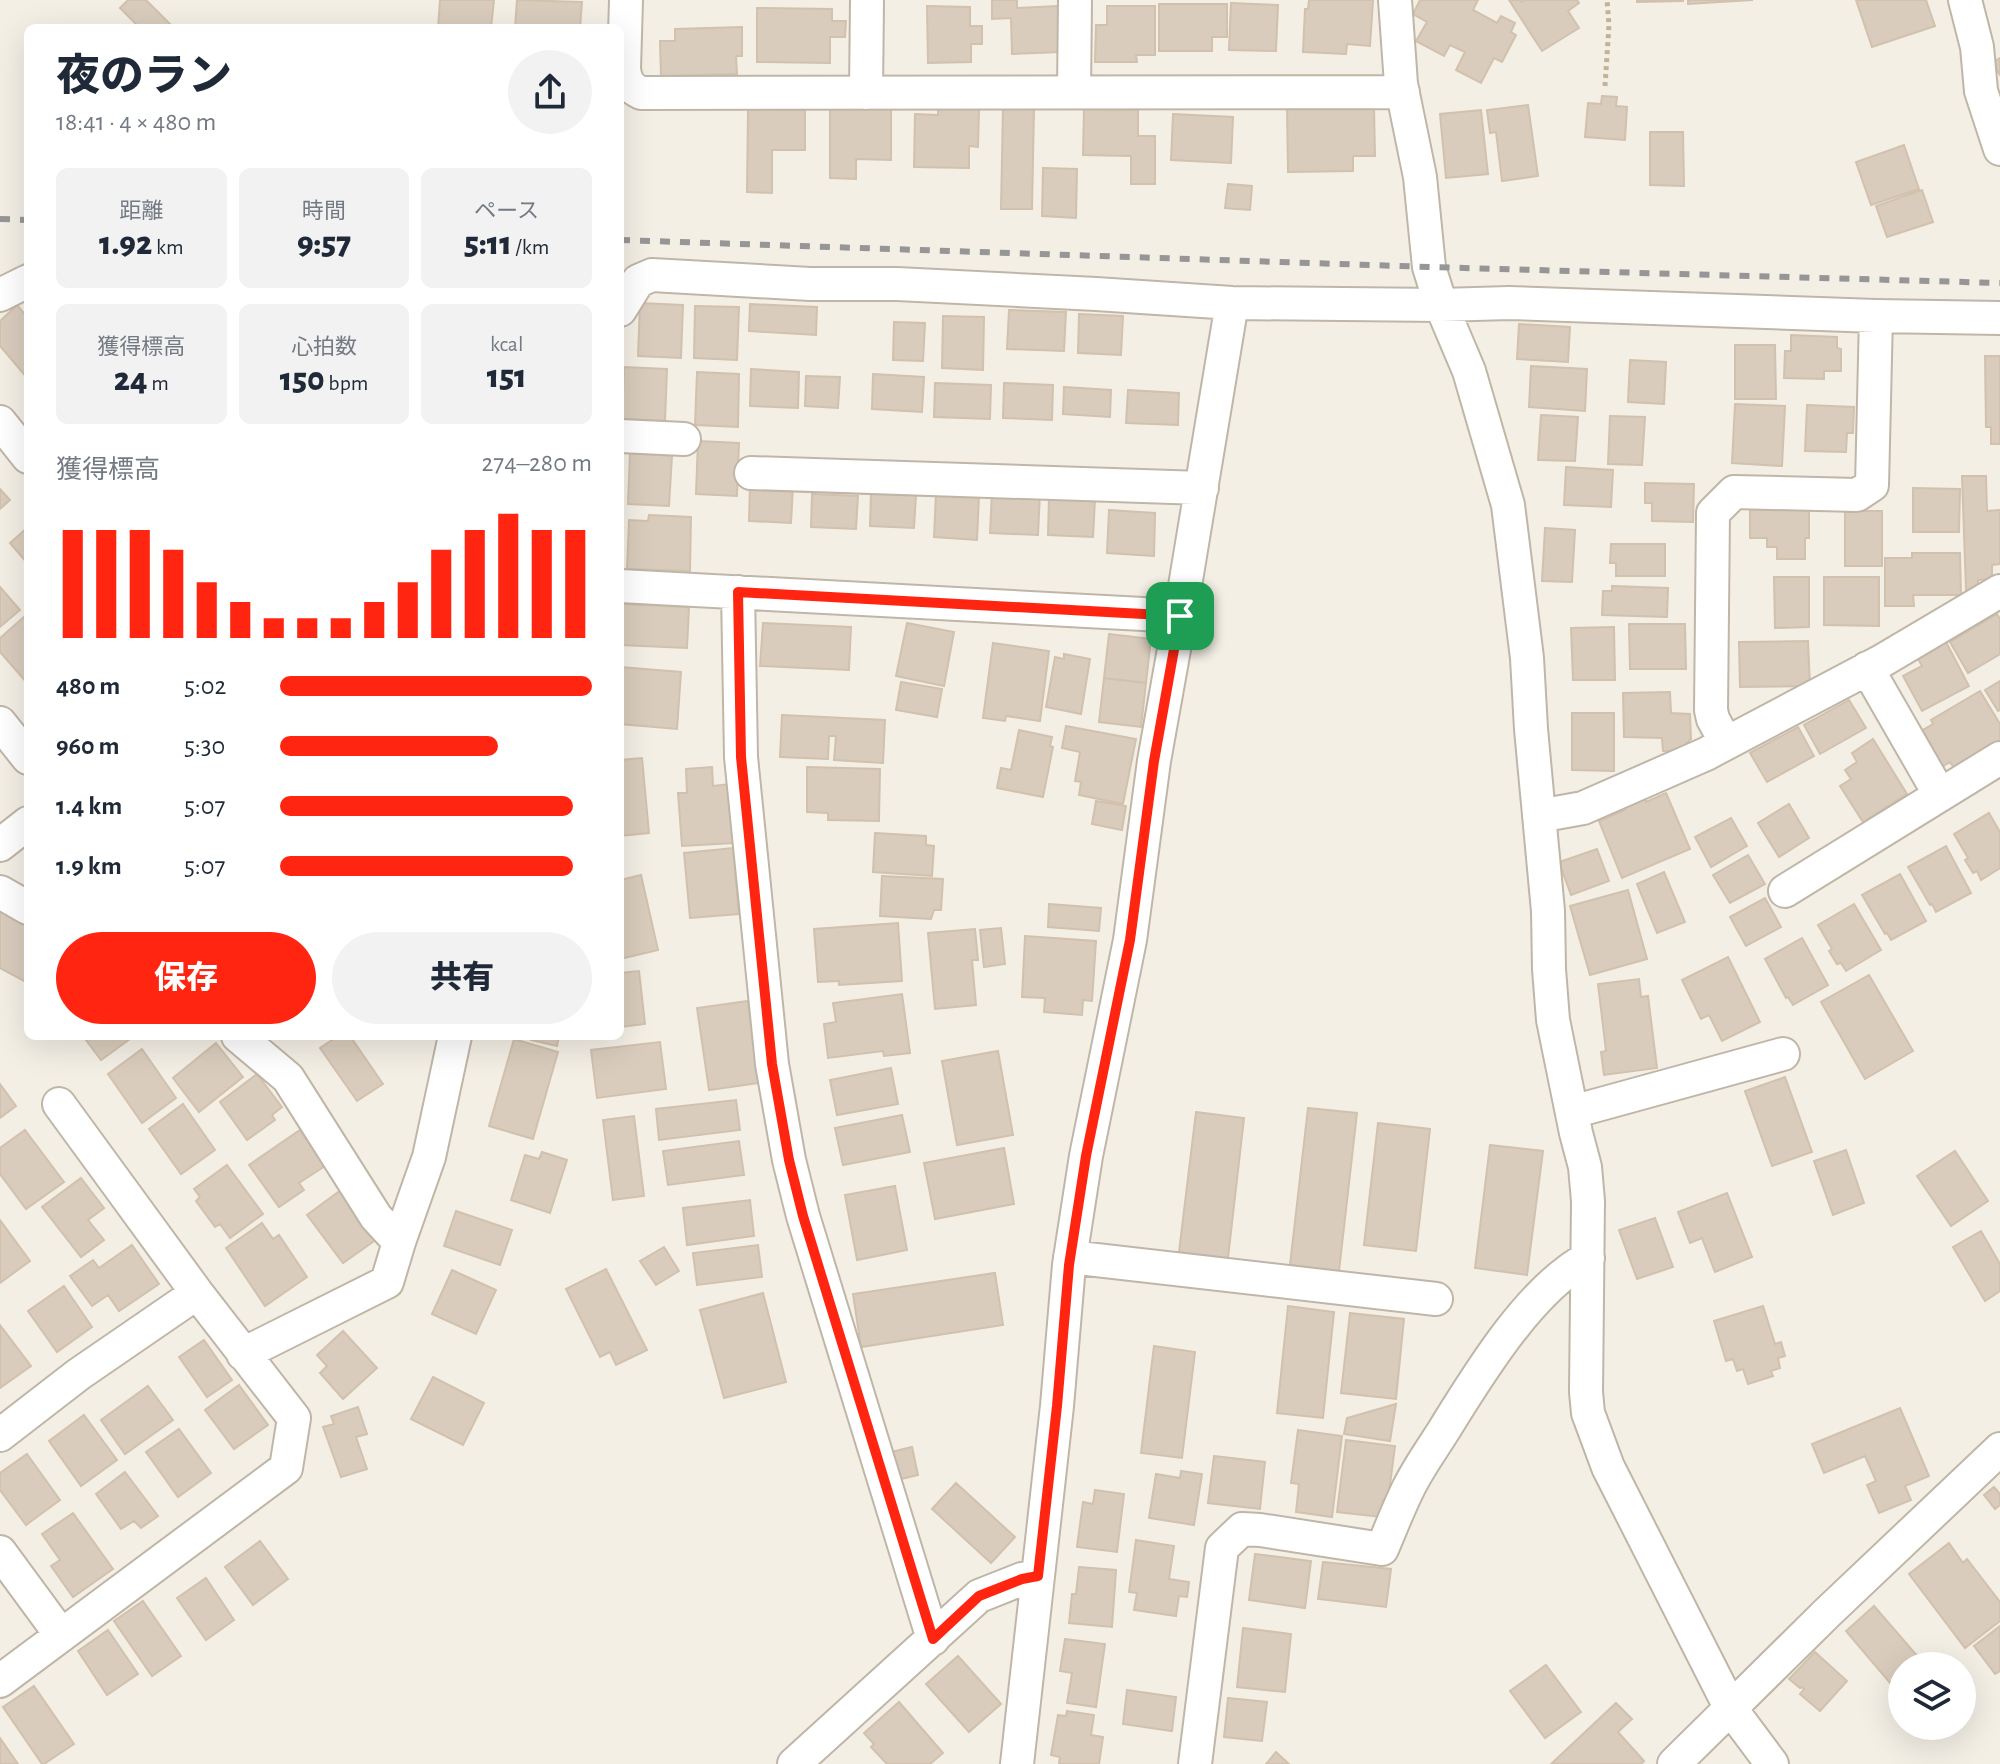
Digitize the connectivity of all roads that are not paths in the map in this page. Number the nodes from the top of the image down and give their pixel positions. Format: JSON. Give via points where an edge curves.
{"nodes":[{"id":1,"x":626,"y":0,"type":"edge"},
{"id":2,"x":867,"y":0,"type":"edge"},
{"id":3,"x":1075,"y":0,"type":"edge"},
{"id":4,"x":1395,"y":0,"type":"edge"},
{"id":5,"x":1965,"y":0,"type":"edge"},
{"id":6,"x":1074,"y":92,"type":"junction"},
{"id":7,"x":1403,"y":92,"type":"junction"},
{"id":8,"x":866,"y":93,"type":"junction"},
{"id":9,"x":2000,"y":149,"type":"edge"},
{"id":10,"x":24,"y":283,"type":"edge"},
{"id":11,"x":0,"y":295,"type":"edge"},
{"id":12,"x":1232,"y":303,"type":"junction"},
{"id":13,"x":624,"y":304,"type":"edge"},
{"id":14,"x":1441,"y":305,"type":"junction"},
{"id":15,"x":1876,"y":316,"type":"junction"},
{"id":16,"x":2000,"y":318,"type":"edge"},
{"id":17,"x":0,"y":422,"type":"edge"},
{"id":18,"x":624,"y":436,"type":"edge"},
{"id":19,"x":684,"y":439,"type":"dead end"},
{"id":20,"x":24,"y":452,"type":"edge"},
{"id":21,"x":751,"y":473,"type":"dead end"},
{"id":22,"x":1202,"y":488,"type":"junction"},
{"id":23,"x":624,"y":586,"type":"edge"},
{"id":24,"x":2000,"y":591,"type":"edge"},
{"id":25,"x":738,"y":592,"type":"junction"},
{"id":26,"x":1180,"y":616,"type":"junction"},
{"id":27,"x":1867,"y":668,"type":"junction"},
{"id":28,"x":0,"y":723,"type":"edge"},
{"id":29,"x":1726,"y":743,"type":"junction"},
{"id":30,"x":24,"y":753,"type":"edge"},
{"id":31,"x":2000,"y":758,"type":"edge"},
{"id":32,"x":1940,"y":795,"type":"junction"},
{"id":33,"x":1539,"y":816,"type":"junction"},
{"id":34,"x":24,"y":826,"type":"edge"},
{"id":35,"x":0,"y":845,"type":"edge"},
{"id":36,"x":1785,"y":891,"type":"dead end"},
{"id":37,"x":0,"y":892,"type":"edge"},
{"id":38,"x":24,"y":906,"type":"edge"},
{"id":39,"x":243,"y":1040,"type":"edge"},
{"id":40,"x":454,"y":1040,"type":"edge"},
{"id":41,"x":1783,"y":1054,"type":"dead end"},
{"id":42,"x":59,"y":1104,"type":"dead end"},
{"id":43,"x":1572,"y":1112,"type":"junction"},
{"id":44,"x":399,"y":1242,"type":"junction"},
{"id":45,"x":1070,"y":1257,"type":"junction"},
{"id":46,"x":1588,"y":1258,"type":"junction"},
{"id":47,"x":197,"y":1293,"type":"junction"},
{"id":48,"x":1436,"y":1299,"type":"dead end"},
{"id":49,"x":243,"y":1354,"type":"junction"},
{"id":50,"x":0,"y":1435,"type":"edge"},
{"id":51,"x":2000,"y":1449,"type":"edge"},
{"id":52,"x":0,"y":1552,"type":"edge"},
{"id":53,"x":1038,"y":1576,"type":"junction"},
{"id":54,"x":61,"y":1635,"type":"junction"},
{"id":55,"x":933,"y":1639,"type":"junction"},
{"id":56,"x":0,"y":1681,"type":"edge"},
{"id":57,"x":1731,"y":1709,"type":"junction"},
{"id":58,"x":794,"y":1764,"type":"edge"},
{"id":59,"x":1017,"y":1764,"type":"edge"},
{"id":60,"x":1195,"y":1764,"type":"edge"},
{"id":61,"x":1674,"y":1764,"type":"edge"},
{"id":62,"x":1772,"y":1764,"type":"edge"}],
"edges":[{"from":1,"to":8,"type":"street","via":[[624,69],[631,88],[641,93]]},
{"from":2,"to":8,"type":"street"},
{"from":3,"to":6,"type":"street"},
{"from":4,"to":7,"type":"street"},
{"from":5,"to":9,"type":"street","via":[[1981,91]]},
{"from":6,"to":7,"type":"street"},
{"from":6,"to":8,"type":"street"},
{"from":7,"to":14,"type":"street","via":[[1420,177],[1429,267]]},
{"from":10,"to":11,"type":"street"},
{"from":12,"to":13,"type":"street","via":[[652,275],[638,281]]},
{"from":12,"to":14,"type":"street"},
{"from":12,"to":22,"type":"street"},
{"from":14,"to":15,"type":"street"},
{"from":14,"to":33,"type":"street","via":[[1469,371],[1508,505]]},
{"from":15,"to":16,"type":"street"},
{"from":15,"to":29,"type":"street","via":[[1872,485],[1857,495],[1734,492],[1713,513],[1711,710]]},
{"from":17,"to":20,"type":"street"},
{"from":18,"to":19,"type":"street"},
{"from":21,"to":22,"type":"street"},
{"from":22,"to":26,"type":"street"},
{"from":23,"to":25,"type":"street"},
{"from":24,"to":27,"type":"street"},
{"from":25,"to":26,"type":"street"},
{"from":25,"to":55,"type":"street","via":[[741,757],[772,1064],[787,1146],[803,1216]]},
{"from":26,"to":45,"type":"street","via":[[1130,940]]},
{"from":27,"to":29,"type":"street"},
{"from":27,"to":32,"type":"street"},
{"from":28,"to":30,"type":"street"},
{"from":29,"to":33,"type":"street","via":[[1583,808]]},
{"from":31,"to":32,"type":"street"},
{"from":32,"to":36,"type":"street"},
{"from":33,"to":43,"type":"street","via":[[1553,1020]]},
{"from":34,"to":35,"type":"street"},
{"from":37,"to":38,"type":"street"},
{"from":39,"to":44,"type":"street","via":[[288,1078],[376,1217]]},
{"from":40,"to":44,"type":"street","via":[[429,1157]]},
{"from":41,"to":43,"type":"street"},
{"from":42,"to":47,"type":"street"},
{"from":43,"to":46,"type":"street","via":[[1585,1167]]},
{"from":44,"to":49,"type":"street","via":[[387,1282]]},
{"from":45,"to":48,"type":"street"},
{"from":45,"to":53,"type":"street"},
{"from":46,"to":57,"type":"street","via":[[1588,1413],[1608,1467]]},
{"from":46,"to":60,"type":"street","via":[[1573,1266],[1511,1329],[1409,1486],[1382,1549],[1242,1529],[1222,1548]]},
{"from":47,"to":49,"type":"street"},
{"from":47,"to":50,"type":"street"},
{"from":49,"to":54,"type":"street","via":[[294,1418],[286,1468]]},
{"from":51,"to":57,"type":"street"},
{"from":52,"to":54,"type":"street"},
{"from":53,"to":55,"type":"street","via":[[979,1596]]},
{"from":53,"to":59,"type":"street"},
{"from":54,"to":56,"type":"street"},
{"from":55,"to":58,"type":"street"},
{"from":57,"to":61,"type":"street"},
{"from":57,"to":62,"type":"street"}]}
